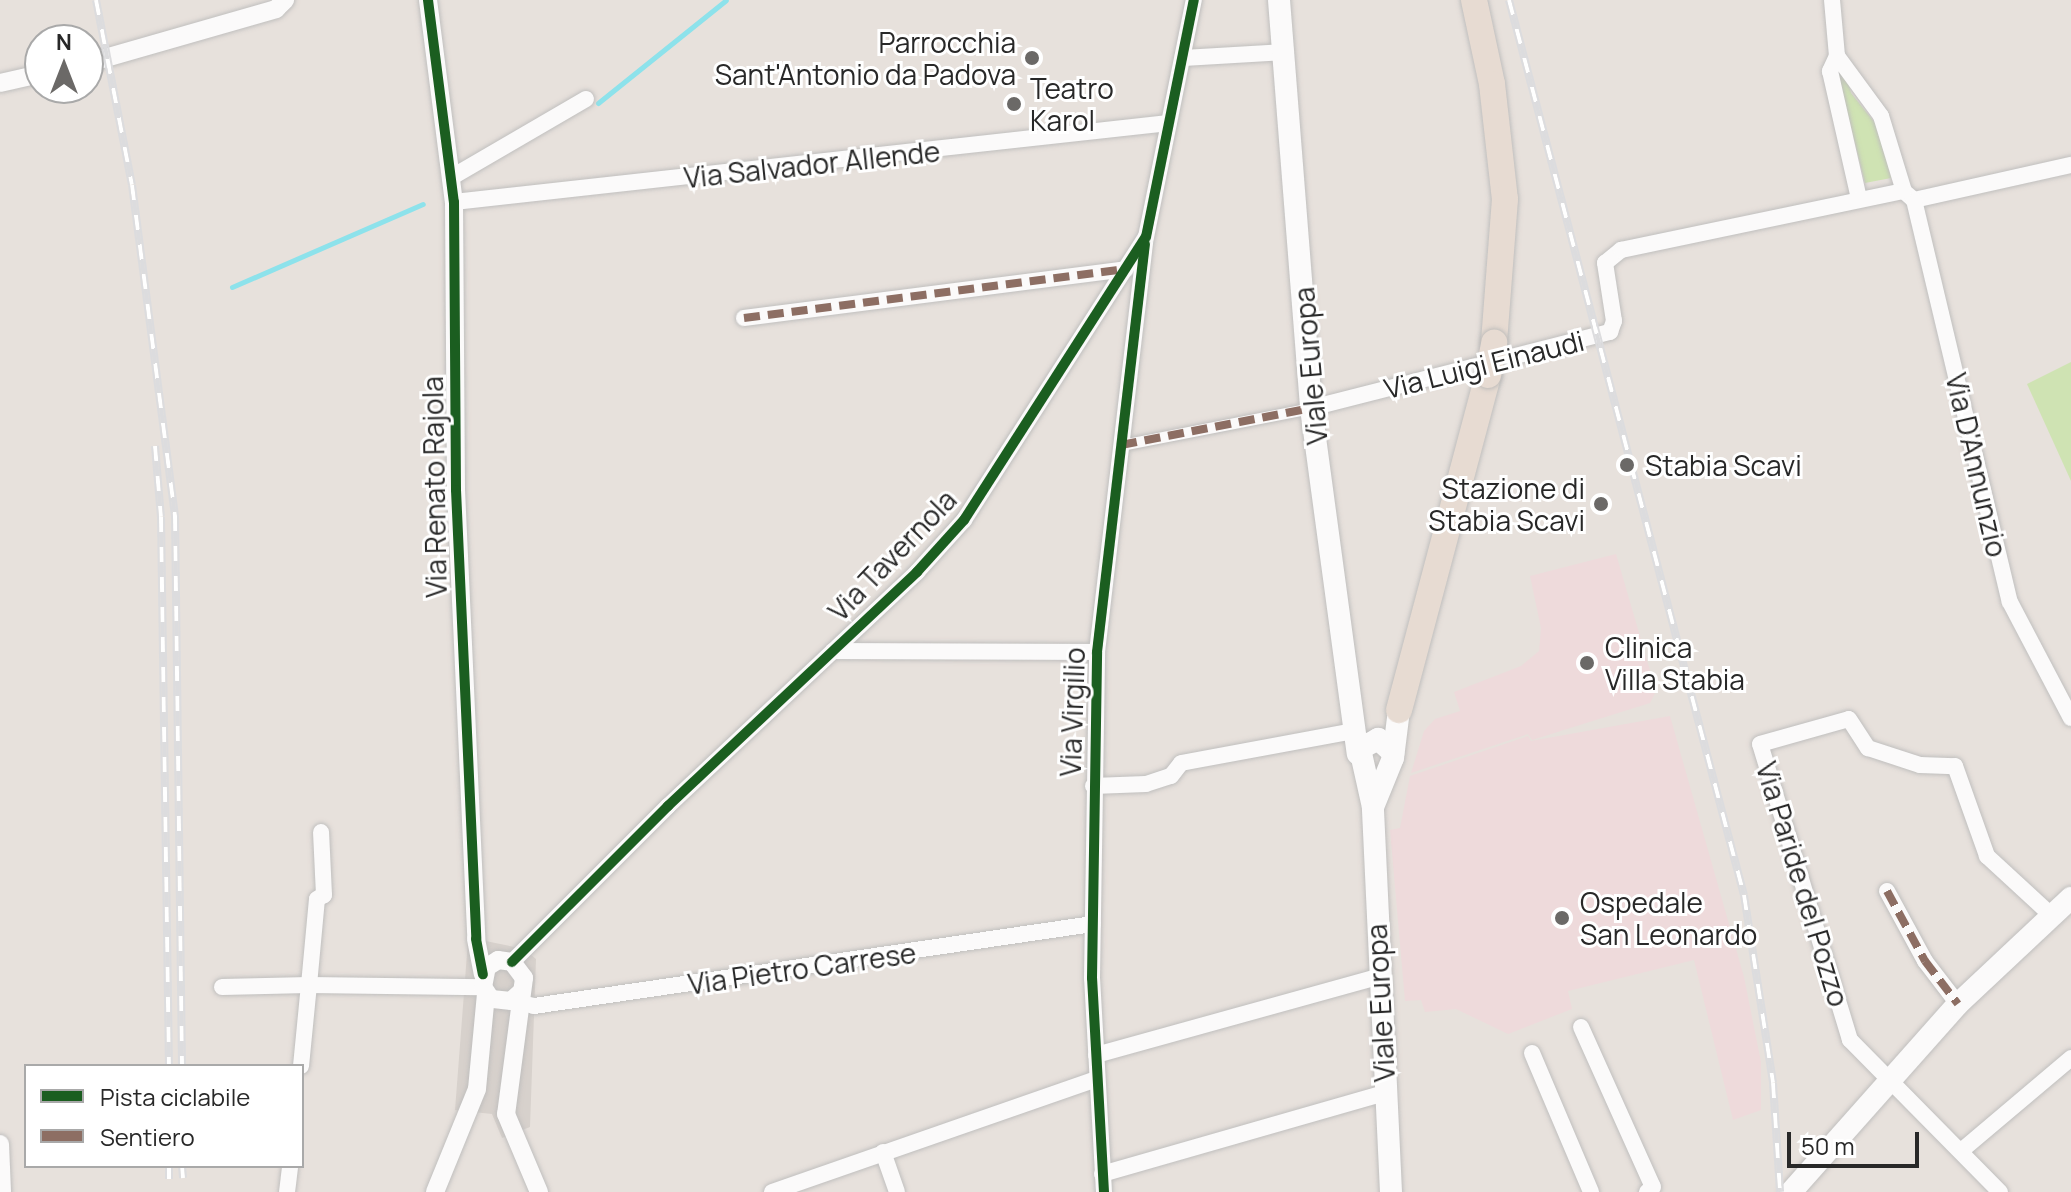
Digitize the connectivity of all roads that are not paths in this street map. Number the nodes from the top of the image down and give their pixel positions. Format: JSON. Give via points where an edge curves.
{"nodes":[{"id":1,"x":285,"y":0,"type":"edge"},
{"id":2,"x":428,"y":0,"type":"edge"},
{"id":3,"x":1194,"y":0,"type":"edge"},
{"id":4,"x":1279,"y":0,"type":"edge"},
{"id":5,"x":1474,"y":0,"type":"edge"},
{"id":6,"x":1832,"y":0,"type":"edge"},
{"id":7,"x":1286,"y":52,"type":"junction"},
{"id":8,"x":1837,"y":56,"type":"junction"},
{"id":9,"x":104,"y":58,"type":"edge"},
{"id":10,"x":1183,"y":58,"type":"junction"},
{"id":11,"x":24,"y":78,"type":"edge"},
{"id":12,"x":0,"y":83,"type":"edge"},
{"id":13,"x":586,"y":99,"type":"dead end"},
{"id":14,"x":1169,"y":123,"type":"junction"},
{"id":15,"x":2071,"y":165,"type":"edge"},
{"id":16,"x":452,"y":177,"type":"junction"},
{"id":17,"x":1909,"y":195,"type":"junction"},
{"id":18,"x":1859,"y":199,"type":"junction"},
{"id":19,"x":454,"y":202,"type":"junction"},
{"id":20,"x":1146,"y":237,"type":"junction"},
{"id":21,"x":1126,"y":269,"type":"junction"},
{"id":22,"x":744,"y":318,"type":"dead end"},
{"id":23,"x":1311,"y":408,"type":"junction"},
{"id":24,"x":1121,"y":445,"type":"junction"},
{"id":25,"x":833,"y":651,"type":"junction"},
{"id":26,"x":1097,"y":652,"type":"junction"},
{"id":27,"x":1399,"y":710,"type":"joint"},
{"id":28,"x":2071,"y":718,"type":"edge"},
{"id":29,"x":1372,"y":750,"type":"junction"},
{"id":30,"x":1093,"y":786,"type":"junction"},
{"id":31,"x":321,"y":832,"type":"dead end"},
{"id":32,"x":1887,"y":891,"type":"dead end"},
{"id":33,"x":2071,"y":898,"type":"edge"},
{"id":34,"x":2053,"y":917,"type":"junction"},
{"id":35,"x":1093,"y":924,"type":"junction"},
{"id":36,"x":512,"y":962,"type":"junction"},
{"id":37,"x":1377,"y":977,"type":"junction"},
{"id":38,"x":309,"y":985,"type":"junction"},
{"id":39,"x":484,"y":985,"type":"junction"},
{"id":40,"x":222,"y":987,"type":"dead end"},
{"id":41,"x":518,"y":999,"type":"junction"},
{"id":42,"x":1958,"y":1004,"type":"junction"},
{"id":43,"x":1581,"y":1027,"type":"dead end"},
{"id":44,"x":484,"y":1053,"type":"junction"},
{"id":45,"x":1532,"y":1053,"type":"dead end"},
{"id":46,"x":516,"y":1054,"type":"junction"},
{"id":47,"x":1096,"y":1055,"type":"junction"},
{"id":48,"x":2071,"y":1058,"type":"edge"},
{"id":49,"x":301,"y":1064,"type":"edge"},
{"id":50,"x":1893,"y":1078,"type":"junction"},
{"id":51,"x":1097,"y":1079,"type":"junction"},
{"id":52,"x":1384,"y":1093,"type":"junction"},
{"id":53,"x":472,"y":1107,"type":"junction"},
{"id":54,"x":506,"y":1114,"type":"junction"},
{"id":55,"x":0,"y":1144,"type":"edge"},
{"id":56,"x":1961,"y":1151,"type":"junction"},
{"id":57,"x":883,"y":1152,"type":"junction"},
{"id":58,"x":290,"y":1168,"type":"edge"},
{"id":59,"x":1,"y":1170,"type":"edge"},
{"id":60,"x":1102,"y":1174,"type":"junction"},
{"id":61,"x":2,"y":1192,"type":"edge"},
{"id":62,"x":287,"y":1192,"type":"edge"},
{"id":63,"x":435,"y":1192,"type":"edge"},
{"id":64,"x":539,"y":1192,"type":"edge"},
{"id":65,"x":772,"y":1192,"type":"edge"},
{"id":66,"x":897,"y":1192,"type":"edge"},
{"id":67,"x":1104,"y":1192,"type":"edge"},
{"id":68,"x":1391,"y":1192,"type":"edge"},
{"id":69,"x":1591,"y":1192,"type":"edge"},
{"id":70,"x":1647,"y":1192,"type":"edge"},
{"id":71,"x":1791,"y":1192,"type":"edge"},
{"id":72,"x":2000,"y":1192,"type":"edge"}],
"edges":[{"from":1,"to":9,"type":"street","via":[[276,9]]},
{"from":2,"to":16,"type":"street","name":"Via Renato Rajola"},
{"from":3,"to":10,"type":"street","name":"Via Tavernola"},
{"from":4,"to":7,"type":"main road","name":"Viale Europa"},
{"from":5,"to":27,"type":"highway","bridge":true,"via":[[1492,84],[1505,199],[1494,343]]},
{"from":6,"to":8,"type":"street"},
{"from":7,"to":10,"type":"street"},
{"from":7,"to":23,"type":"main road","name":"Viale Europa"},
{"from":8,"to":17,"type":"street","name":"Via D'Annunzio","via":[[1881,116]]},
{"from":8,"to":18,"type":"street","via":[[1830,71]]},
{"from":10,"to":14,"type":"street","name":"Via Tavernola"},
{"from":11,"to":12,"type":"street"},
{"from":13,"to":16,"type":"street"},
{"from":14,"to":19,"type":"street","name":"Via Salvador Allende"},
{"from":14,"to":20,"type":"street","name":"Via Tavernola"},
{"from":15,"to":17,"type":"street"},
{"from":16,"to":19,"type":"street","name":"Via Renato Rajola"},
{"from":17,"to":18,"type":"street"},
{"from":17,"to":28,"type":"street","name":"Via D'Annunzio","via":[[2010,602]]},
{"from":18,"to":23,"type":"street","name":"Via Luigi Einaudi","via":[[1621,250],[1605,263],[1614,321],[1610,332]]},
{"from":19,"to":39,"type":"street","name":"Via Renato Rajola","via":[[456,490],[476,939]]},
{"from":20,"to":21,"type":"street","name":"Via Tavernola"},
{"from":20,"to":24,"type":"street","name":"Via Virgilio"},
{"from":21,"to":22,"type":"street"},
{"from":21,"to":25,"type":"street","name":"Via Tavernola","via":[[964,520]]},
{"from":23,"to":24,"type":"street"},
{"from":23,"to":29,"type":"main road","name":"Viale Europa"},
{"from":24,"to":26,"type":"street","name":"Via Virgilio"},
{"from":25,"to":26,"type":"street"},
{"from":25,"to":36,"type":"street","name":"Via Tavernola"},
{"from":26,"to":30,"type":"street","name":"Via Virgilio"},
{"from":27,"to":29,"type":"main road"},
{"from":29,"to":30,"type":"street","via":[[1181,763],[1171,776],[1146,784]]},
{"from":29,"to":37,"type":"main road","name":"Viale Europa"},
{"from":30,"to":35,"type":"street","name":"Via Virgilio"},
{"from":31,"to":38,"type":"street","via":[[324,895],[317,899]]},
{"from":32,"to":42,"type":"street","via":[[1925,961]]},
{"from":33,"to":34,"type":"main road"},
{"from":34,"to":42,"type":"main road"},
{"from":34,"to":50,"type":"street","name":"Via Paride del Pozzo","via":[[1987,856],[1955,766],[1920,765],[1868,748],[1849,719],[1760,744],[1850,1040]]},
{"from":35,"to":41,"type":"street","name":"Via Pietro Carrese"},
{"from":35,"to":47,"type":"street","name":"Via Virgilio"},
{"from":36,"to":39,"type":"street","via":[[498,960]]},
{"from":36,"to":41,"type":"street","via":[[522,972]]},
{"from":37,"to":47,"type":"street"},
{"from":37,"to":52,"type":"main road","name":"Viale Europa"},
{"from":38,"to":39,"type":"street"},
{"from":38,"to":40,"type":"street"},
{"from":38,"to":49,"type":"street"},
{"from":39,"to":41,"type":"street","via":[[497,1002]]},
{"from":39,"to":44,"type":"street","name":"Via Renato Rajola"},
{"from":41,"to":46,"type":"street"},
{"from":42,"to":50,"type":"main road"},
{"from":43,"to":70,"type":"street","via":[[1653,1187]]},
{"from":44,"to":46,"type":"street","via":[[506,1062]]},
{"from":44,"to":53,"type":"street","name":"Via Renato Rajola"},
{"from":45,"to":69,"type":"street"},
{"from":46,"to":54,"type":"street"},
{"from":47,"to":51,"type":"street","name":"Via Virgilio"},
{"from":48,"to":56,"type":"street"},
{"from":50,"to":56,"type":"street"},
{"from":50,"to":71,"type":"main road"},
{"from":51,"to":57,"type":"street"},
{"from":51,"to":60,"type":"street","name":"Via Virgilio"},
{"from":52,"to":60,"type":"street"},
{"from":52,"to":68,"type":"main road","name":"Viale Europa"},
{"from":53,"to":54,"type":"street","via":[[485,1105]]},
{"from":53,"to":63,"type":"street","name":"Via Renato Rajola"},
{"from":54,"to":64,"type":"street"},
{"from":55,"to":59,"type":"street"},
{"from":56,"to":72,"type":"street"},
{"from":57,"to":65,"type":"street"},
{"from":57,"to":66,"type":"street"},
{"from":58,"to":62,"type":"street"},
{"from":59,"to":61,"type":"street"},
{"from":60,"to":67,"type":"street","name":"Via Virgilio"}]}
